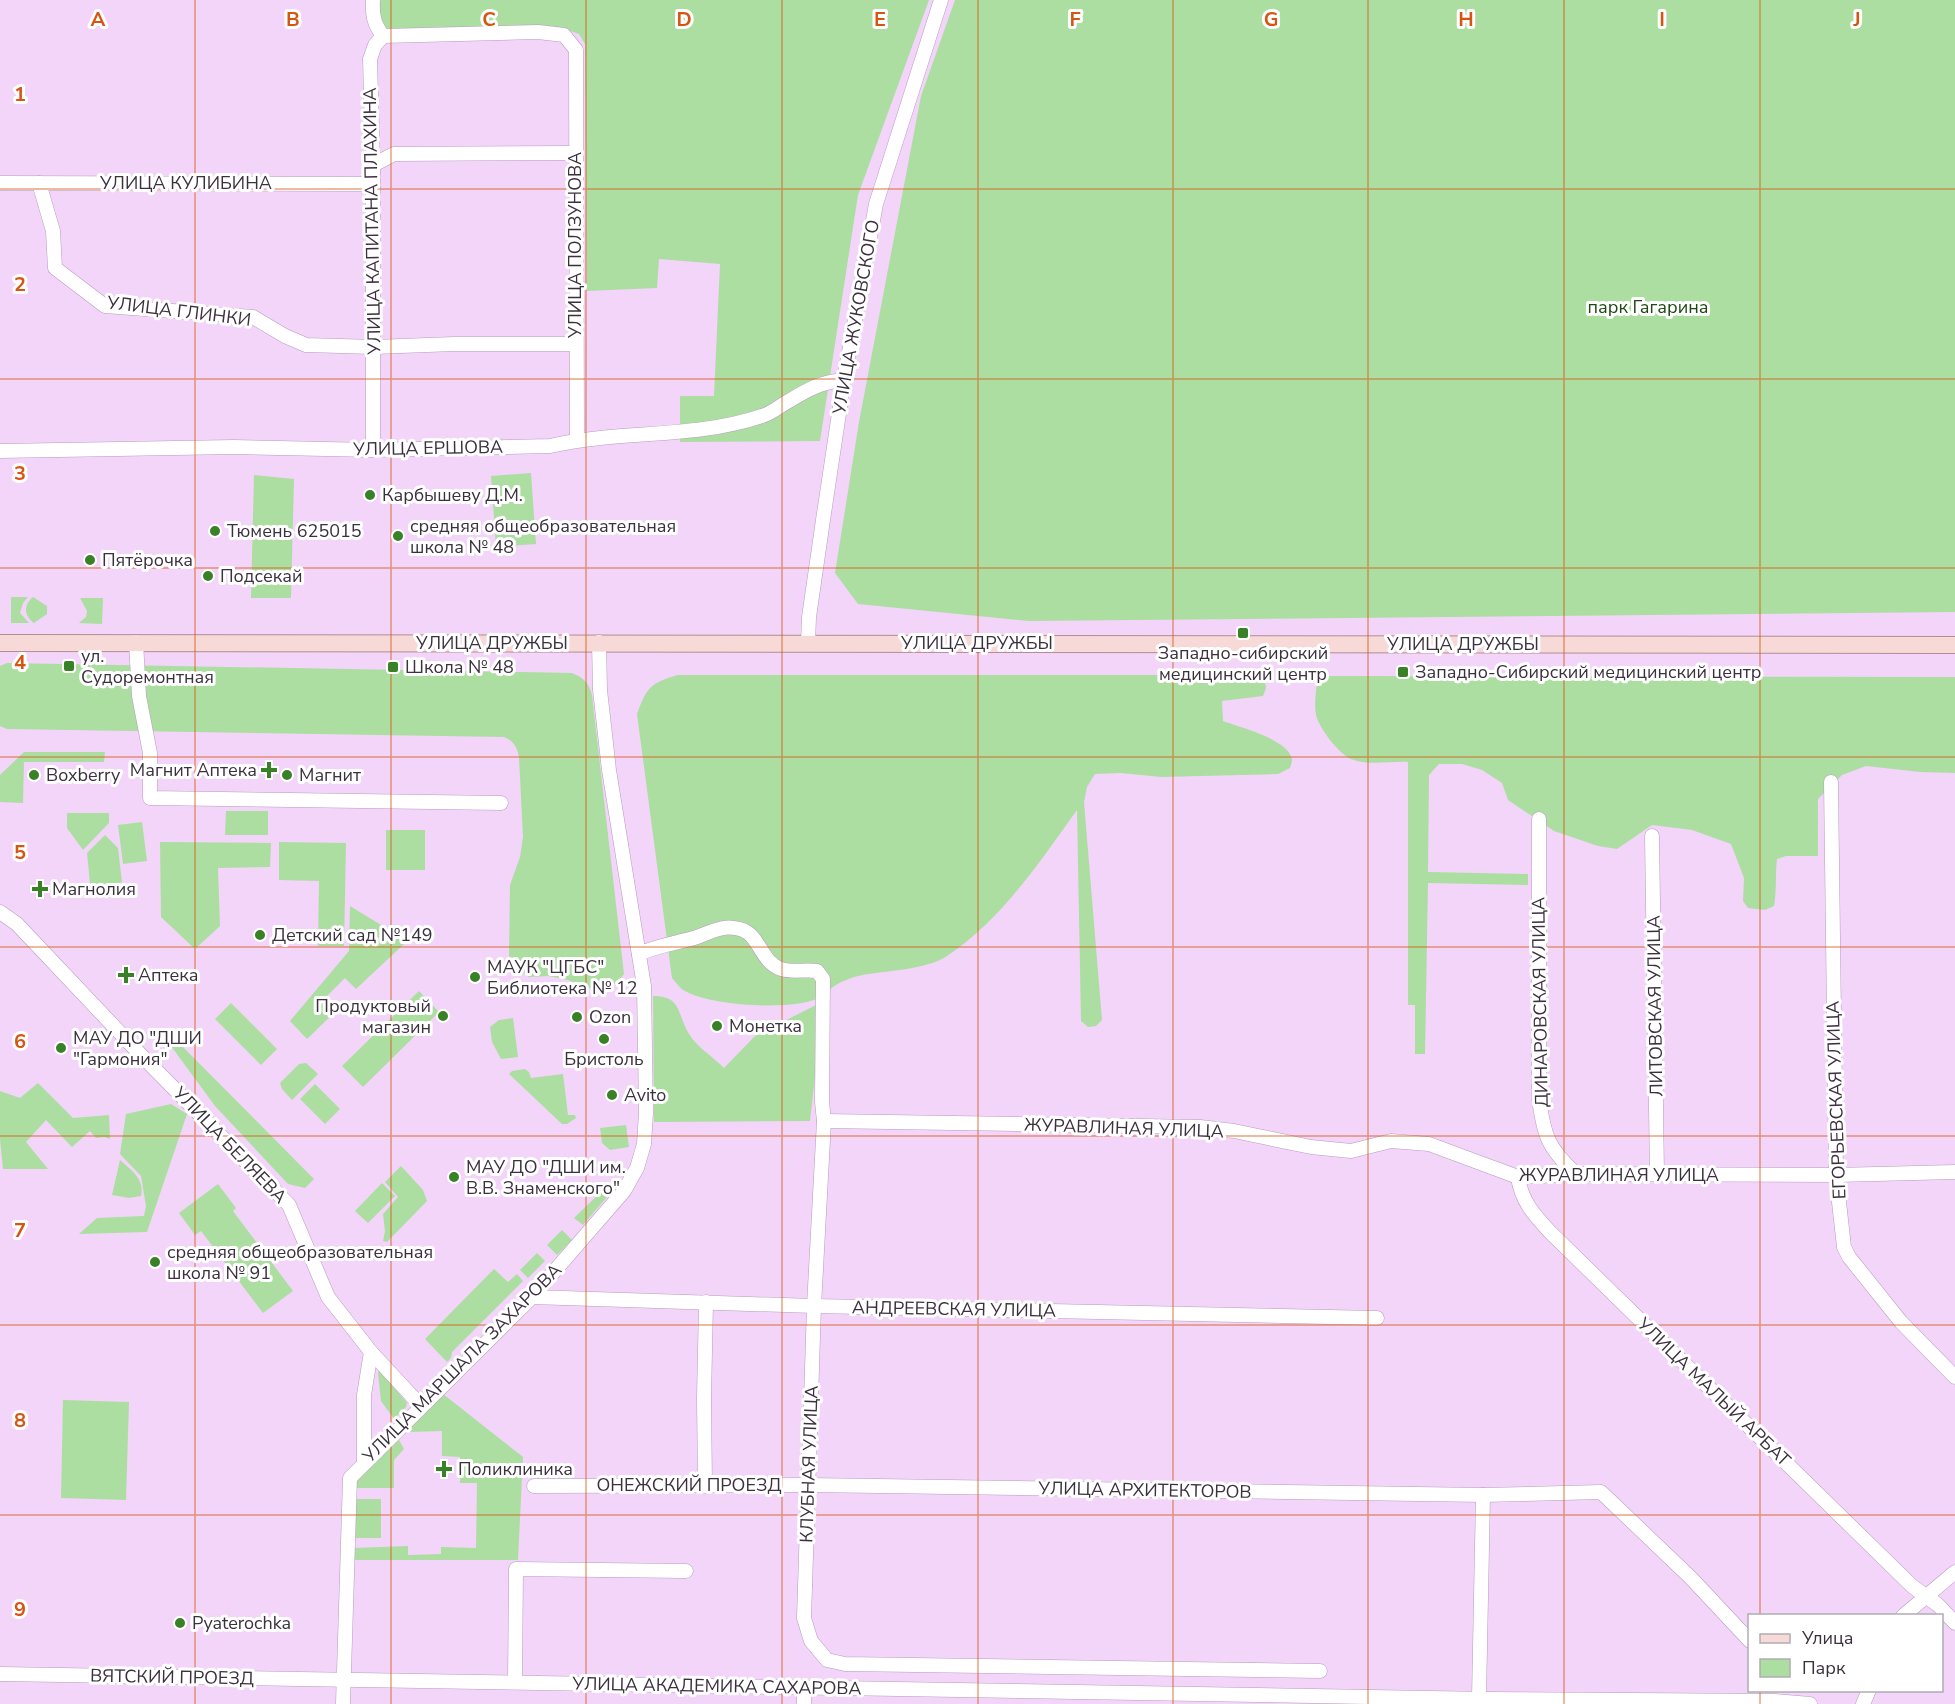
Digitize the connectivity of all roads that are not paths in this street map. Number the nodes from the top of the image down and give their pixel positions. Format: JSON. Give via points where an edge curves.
{"nodes":[{"id":1,"x":373,"y":0,"type":"edge"},
{"id":2,"x":941,"y":0,"type":"edge"},
{"id":3,"x":383,"y":36,"type":"junction"},
{"id":4,"x":576,"y":153,"type":"junction"},
{"id":5,"x":373,"y":165,"type":"junction"},
{"id":6,"x":0,"y":183,"type":"edge"},
{"id":7,"x":39,"y":183,"type":"junction"},
{"id":8,"x":372,"y":184,"type":"junction"},
{"id":9,"x":575,"y":344,"type":"junction"},
{"id":10,"x":374,"y":347,"type":"junction"},
{"id":11,"x":844,"y":380,"type":"junction"},
{"id":12,"x":577,"y":440,"type":"junction"},
{"id":13,"x":373,"y":450,"type":"junction"},
{"id":14,"x":0,"y":451,"type":"edge"},
{"id":15,"x":136,"y":642,"type":"junction"},
{"id":16,"x":599,"y":642,"type":"junction"},
{"id":17,"x":0,"y":643,"type":"edge"},
{"id":18,"x":808,"y":643,"type":"junction"},
{"id":19,"x":1955,"y":645,"type":"edge"},
{"id":20,"x":1831,"y":782,"type":"dead end"},
{"id":21,"x":501,"y":803,"type":"dead end"},
{"id":22,"x":1539,"y":819,"type":"dead end"},
{"id":23,"x":1652,"y":836,"type":"dead end"},
{"id":24,"x":0,"y":912,"type":"edge"},
{"id":25,"x":639,"y":954,"type":"junction"},
{"id":26,"x":824,"y":1121,"type":"junction"},
{"id":27,"x":1955,"y":1172,"type":"edge"},
{"id":28,"x":1576,"y":1174,"type":"junction"},
{"id":29,"x":1657,"y":1175,"type":"junction"},
{"id":30,"x":1836,"y":1175,"type":"junction"},
{"id":31,"x":1518,"y":1177,"type":"junction"},
{"id":32,"x":531,"y":1297,"type":"junction"},
{"id":33,"x":706,"y":1302,"type":"junction"},
{"id":34,"x":814,"y":1306,"type":"junction"},
{"id":35,"x":1377,"y":1318,"type":"dead end"},
{"id":36,"x":371,"y":1352,"type":"junction"},
{"id":37,"x":1955,"y":1377,"type":"edge"},
{"id":38,"x":421,"y":1406,"type":"junction"},
{"id":39,"x":364,"y":1462,"type":"junction"},
{"id":40,"x":534,"y":1485,"type":"dead end"},
{"id":41,"x":808,"y":1485,"type":"junction"},
{"id":42,"x":705,"y":1486,"type":"junction"},
{"id":43,"x":1483,"y":1495,"type":"junction"},
{"id":44,"x":686,"y":1571,"type":"dead end"},
{"id":45,"x":1955,"y":1572,"type":"edge"},
{"id":46,"x":1926,"y":1595,"type":"junction"},
{"id":47,"x":1905,"y":1614,"type":"edge"},
{"id":48,"x":1955,"y":1623,"type":"edge"},
{"id":49,"x":1748,"y":1640,"type":"edge"},
{"id":50,"x":1320,"y":1671,"type":"dead end"},
{"id":51,"x":0,"y":1674,"type":"edge"},
{"id":52,"x":343,"y":1679,"type":"junction"},
{"id":53,"x":515,"y":1682,"type":"junction"},
{"id":54,"x":804,"y":1687,"type":"junction"},
{"id":55,"x":1774,"y":1696,"type":"edge"},
{"id":56,"x":1479,"y":1699,"type":"junction"},
{"id":57,"x":343,"y":1704,"type":"edge"},
{"id":58,"x":804,"y":1704,"type":"edge"},
{"id":59,"x":1810,"y":1704,"type":"edge"}],
"edges":[{"from":1,"to":3,"type":"street","via":[[375,25]]},
{"from":2,"to":11,"type":"street","name":"УЛИЦА ЖУКОВСКОГО","via":[[876,204]]},
{"from":3,"to":4,"type":"street","name":"УЛИЦА ПОЛЗУНОВА","via":[[538,32],[564,35],[576,50]]},
{"from":3,"to":5,"type":"street","name":"УЛИЦА КАПИТАНА ПЛАХИНА","via":[[370,59]]},
{"from":4,"to":5,"type":"street","via":[[394,154]]},
{"from":4,"to":9,"type":"street","name":"УЛИЦА ПОЛЗУНОВА"},
{"from":5,"to":8,"type":"street","name":"УЛИЦА КАПИТАНА ПЛАХИНА"},
{"from":6,"to":7,"type":"street","name":"УЛИЦА КУЛИБИНА"},
{"from":7,"to":8,"type":"street","name":"УЛИЦА КУЛИБИНА"},
{"from":7,"to":10,"type":"street","name":"УЛИЦА ГЛИНКИ","via":[[53,231],[55,268],[105,306],[253,317],[306,345]]},
{"from":8,"to":10,"type":"street","name":"УЛИЦА КАПИТАНА ПЛАХИНА"},
{"from":9,"to":10,"type":"street","name":"УЛИЦА ГЛИНКИ"},
{"from":9,"to":12,"type":"street","name":"УЛИЦА ПОЛЗУНОВА"},
{"from":10,"to":13,"type":"street","name":"УЛИЦА КАПИТАНА ПЛАХИНА"},
{"from":11,"to":12,"type":"street","name":"УЛИЦА ЕРШОВА","via":[[824,382],[764,416],[647,435]]},
{"from":11,"to":18,"type":"street","name":"УЛИЦА ЖУКОВСКОГО","via":[[810,605]]},
{"from":12,"to":13,"type":"street","name":"УЛИЦА ЕРШОВА","via":[[550,446]]},
{"from":13,"to":14,"type":"street","name":"УЛИЦА ЕРШОВА","via":[[234,447]]},
{"from":15,"to":16,"type":"main road","name":"УЛИЦА ДРУЖБЫ"},
{"from":15,"to":17,"type":"main road","name":"УЛИЦА ДРУЖБЫ"},
{"from":15,"to":21,"type":"street","via":[[139,696],[150,753],[150,798]]},
{"from":16,"to":18,"type":"main road","name":"УЛИЦА ДРУЖБЫ"},
{"from":16,"to":25,"type":"street","name":"УЛИЦА МАРШАЛА ЗАХАРОВА","via":[[609,770]]},
{"from":18,"to":19,"type":"main road","name":"УЛИЦА ДРУЖБЫ"},
{"from":20,"to":30,"type":"street","name":"ЕГОРЬЕВСКАЯ УЛИЦА"},
{"from":22,"to":28,"type":"street","name":"ДИНАРОВСКАЯ УЛИЦА","via":[[1539,1099],[1549,1143]]},
{"from":23,"to":29,"type":"street","name":"ЛИТОВСКАЯ УЛИЦА"},
{"from":24,"to":36,"type":"street","name":"УЛИЦА БЕЛЯЕВА","via":[[17,924],[289,1205],[328,1298]]},
{"from":25,"to":26,"type":"street","name":"КЛУБНАЯ УЛИЦА","via":[[724,928],[742,929],[779,969],[818,971],[824,990]]},
{"from":25,"to":32,"type":"street","name":"УЛИЦА МАРШАЛА ЗАХАРОВА","via":[[644,986],[646,1113],[644,1144],[637,1168],[624,1191]]},
{"from":26,"to":31,"type":"street","name":"ЖУРАВЛИНАЯ УЛИЦА","via":[[1200,1127],[1351,1151],[1391,1142],[1430,1144]]},
{"from":26,"to":34,"type":"street","name":"КЛУБНАЯ УЛИЦА"},
{"from":27,"to":30,"type":"street","name":"ЖУРАВЛИНАЯ УЛИЦА"},
{"from":28,"to":29,"type":"street","name":"ЖУРАВЛИНАЯ УЛИЦА"},
{"from":28,"to":31,"type":"street","name":"ЖУРАВЛИНАЯ УЛИЦА"},
{"from":29,"to":30,"type":"street","name":"ЖУРАВЛИНАЯ УЛИЦА"},
{"from":30,"to":37,"type":"street","name":"ЕГОРЬЕВСКАЯ УЛИЦА","via":[[1844,1247],[1849,1257],[1902,1322]]},
{"from":31,"to":46,"type":"street","name":"УЛИЦА МАЛЫЙ АРБАТ","via":[[1533,1215],[1904,1578]]},
{"from":32,"to":33,"type":"street","name":"АНДРЕЕВСКАЯ УЛИЦА"},
{"from":32,"to":38,"type":"street","name":"УЛИЦА МАРШАЛА ЗАХАРОВА"},
{"from":33,"to":34,"type":"street","name":"АНДРЕЕВСКАЯ УЛИЦА"},
{"from":33,"to":42,"type":"street"},
{"from":34,"to":35,"type":"street","name":"АНДРЕЕВСКАЯ УЛИЦА"},
{"from":34,"to":41,"type":"street","name":"КЛУБНАЯ УЛИЦА"},
{"from":36,"to":38,"type":"street","name":"УЛИЦА БЕЛЯЕВА"},
{"from":36,"to":39,"type":"street","via":[[363,1395]]},
{"from":38,"to":39,"type":"street","name":"УЛИЦА МАРШАЛА ЗАХАРОВА"},
{"from":39,"to":52,"type":"street","name":"УЛИЦА МАРШАЛА ЗАХАРОВА","via":[[349,1484]]},
{"from":40,"to":42,"type":"street","name":"ОНЕЖСКИЙ ПРОЕЗД"},
{"from":41,"to":42,"type":"street","name":"ОНЕЖСКИЙ ПРОЕЗД"},
{"from":41,"to":43,"type":"street","name":"УЛИЦА АРХИТЕКТОРОВ"},
{"from":41,"to":50,"type":"street","name":"КЛУБНАЯ УЛИЦА","via":[[804,1618],[811,1641],[827,1660],[857,1665]]},
{"from":43,"to":49,"type":"street","name":"УЛИЦА АРХИТЕКТОРОВ","via":[[1601,1492],[1691,1578]]},
{"from":43,"to":56,"type":"street"},
{"from":44,"to":53,"type":"street","via":[[516,1569]]},
{"from":45,"to":46,"type":"street"},
{"from":46,"to":47,"type":"street"},
{"from":46,"to":48,"type":"street","name":"УЛИЦА МАЛЫЙ АРБАТ"},
{"from":51,"to":52,"type":"street","name":"ВЯТСКИЙ ПРОЕЗД"},
{"from":52,"to":53,"type":"street","name":"УЛИЦА АКАДЕМИКА САХАРОВА"},
{"from":52,"to":57,"type":"street","name":"УЛИЦА МАРШАЛА ЗАХАРОВА"},
{"from":53,"to":54,"type":"street","name":"УЛИЦА АКАДЕМИКА САХАРОВА"},
{"from":54,"to":56,"type":"street","name":"УЛИЦА АКАДЕМИКА САХАРОВА"},
{"from":54,"to":58,"type":"street"},
{"from":55,"to":56,"type":"street","name":"УЛИЦА АКАДЕМИКА САХАРОВА"},
{"from":55,"to":59,"type":"street","name":"УЛИЦА АКАДЕМИКА САХАРОВА"}]}
